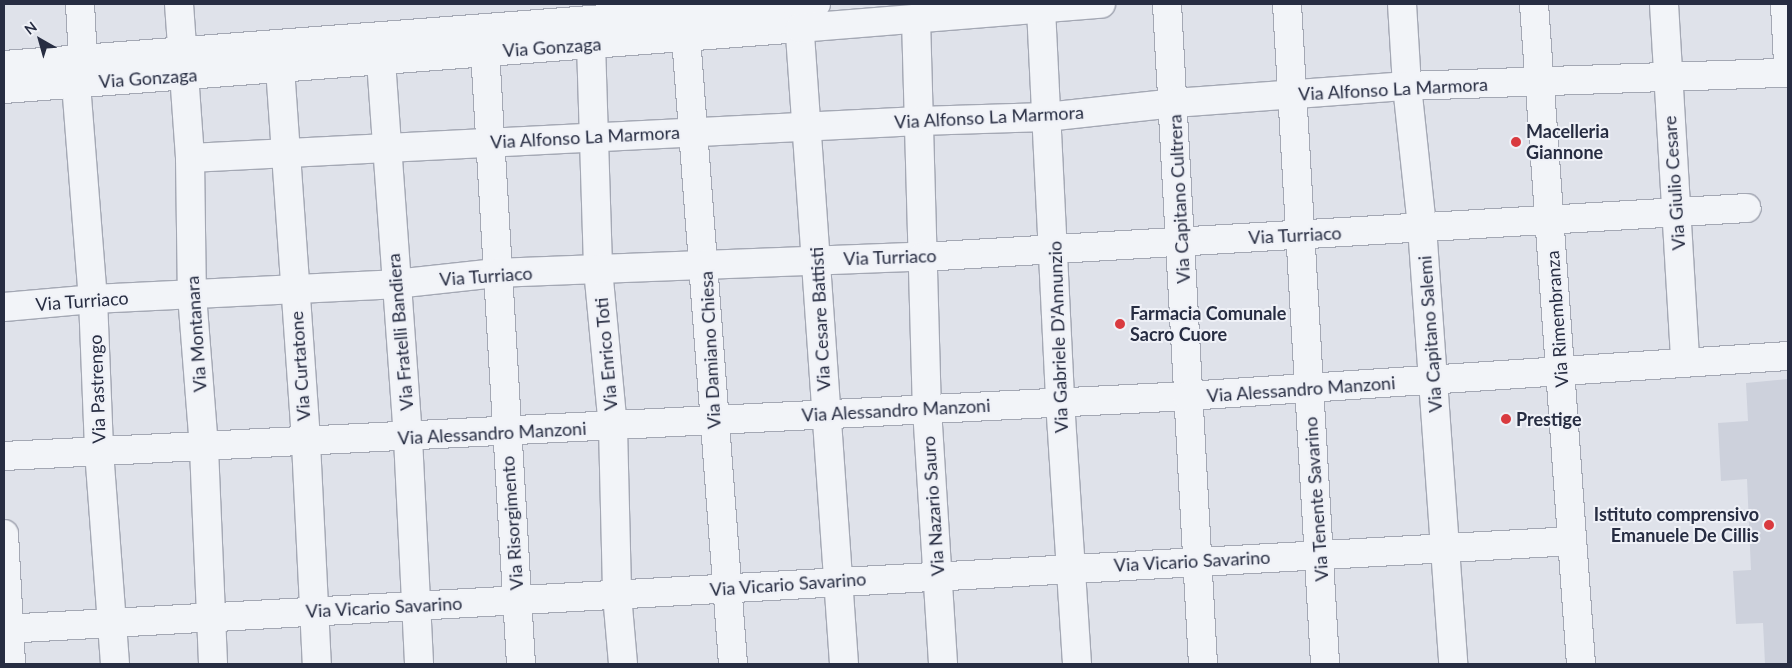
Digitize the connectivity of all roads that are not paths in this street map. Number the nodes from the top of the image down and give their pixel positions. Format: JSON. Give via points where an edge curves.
{"nodes":[{"id":1,"x":80,"y":4,"type":"edge"},
{"id":2,"x":179,"y":4,"type":"edge"},
{"id":3,"x":1100,"y":4,"type":"edge"},
{"id":4,"x":1167,"y":4,"type":"edge"},
{"id":5,"x":1287,"y":4,"type":"edge"},
{"id":6,"x":1402,"y":4,"type":"edge"},
{"id":7,"x":1534,"y":4,"type":"edge"},
{"id":8,"x":1664,"y":4,"type":"edge"},
{"id":9,"x":1785,"y":4,"type":"edge"},
{"id":10,"x":1041,"y":9,"type":"junction"},
{"id":11,"x":803,"y":10,"type":"edge"},
{"id":12,"x":690,"y":18,"type":"edge"},
{"id":13,"x":916,"y":19,"type":"junction"},
{"id":14,"x":591,"y":23,"type":"edge"},
{"id":15,"x":484,"y":41,"type":"junction"},
{"id":16,"x":381,"y":61,"type":"junction"},
{"id":17,"x":184,"y":64,"type":"junction"},
{"id":18,"x":1788,"y":64,"type":"edge"},
{"id":19,"x":4,"y":65,"type":"edge"},
{"id":20,"x":280,"y":68,"type":"junction"},
{"id":21,"x":79,"y":71,"type":"junction"},
{"id":22,"x":1788,"y":72,"type":"edge"},
{"id":23,"x":1666,"y":75,"type":"junction"},
{"id":24,"x":1538,"y":82,"type":"junction"},
{"id":25,"x":1406,"y":86,"type":"junction"},
{"id":26,"x":4,"y":90,"type":"edge"},
{"id":27,"x":1291,"y":94,"type":"junction"},
{"id":28,"x":1174,"y":103,"type":"junction"},
{"id":29,"x":1046,"y":117,"type":"junction"},
{"id":30,"x":919,"y":121,"type":"junction"},
{"id":31,"x":804,"y":127,"type":"junction"},
{"id":32,"x":695,"y":132,"type":"junction"},
{"id":33,"x":596,"y":137,"type":"junction"},
{"id":34,"x":490,"y":142,"type":"junction"},
{"id":35,"x":387,"y":146,"type":"junction"},
{"id":36,"x":286,"y":152,"type":"junction"},
{"id":37,"x":190,"y":158,"type":"junction"},
{"id":38,"x":1747,"y":208,"type":"dead end"},
{"id":39,"x":1676,"y":213,"type":"junction"},
{"id":40,"x":1550,"y":220,"type":"junction"},
{"id":41,"x":1422,"y":227,"type":"junction"},
{"id":42,"x":1298,"y":235,"type":"junction"},
{"id":43,"x":1181,"y":242,"type":"junction"},
{"id":44,"x":1055,"y":249,"type":"junction"},
{"id":45,"x":922,"y":257,"type":"junction"},
{"id":46,"x":817,"y":260,"type":"junction"},
{"id":47,"x":705,"y":265,"type":"junction"},
{"id":48,"x":598,"y":269,"type":"junction"},
{"id":49,"x":496,"y":273,"type":"junction"},
{"id":50,"x":395,"y":284,"type":"junction"},
{"id":51,"x":294,"y":287,"type":"junction"},
{"id":52,"x":192,"y":295,"type":"junction"},
{"id":53,"x":94,"y":299,"type":"junction"},
{"id":54,"x":4,"y":307,"type":"edge"},
{"id":55,"x":1788,"y":356,"type":"edge"},
{"id":56,"x":1685,"y":362,"type":"junction"},
{"id":57,"x":1561,"y":370,"type":"junction"},
{"id":58,"x":1433,"y":380,"type":"junction"},
{"id":59,"x":1309,"y":388,"type":"junction"},
{"id":60,"x":1187,"y":396,"type":"junction"},
{"id":61,"x":1060,"y":401,"type":"junction"},
{"id":62,"x":927,"y":409,"type":"junction"},
{"id":63,"x":825,"y":413,"type":"junction"},
{"id":64,"x":714,"y":420,"type":"junction"},
{"id":65,"x":613,"y":427,"type":"junction"},
{"id":66,"x":506,"y":432,"type":"junction"},
{"id":67,"x":408,"y":438,"type":"junction"},
{"id":68,"x":306,"y":443,"type":"junction"},
{"id":69,"x":204,"y":448,"type":"junction"},
{"id":70,"x":99,"y":451,"type":"junction"},
{"id":71,"x":4,"y":456,"type":"edge"},
{"id":72,"x":4,"y":534,"type":"edge"},
{"id":73,"x":1572,"y":540,"type":"junction"},
{"id":74,"x":1445,"y":546,"type":"junction"},
{"id":75,"x":1320,"y":552,"type":"junction"},
{"id":76,"x":1199,"y":562,"type":"junction"},
{"id":77,"x":1070,"y":568,"type":"junction"},
{"id":78,"x":938,"y":574,"type":"junction"},
{"id":79,"x":839,"y":580,"type":"junction"},
{"id":80,"x":729,"y":590,"type":"junction"},
{"id":81,"x":617,"y":595,"type":"junction"},
{"id":82,"x":518,"y":598,"type":"junction"},
{"id":83,"x":415,"y":605,"type":"junction"},
{"id":84,"x":313,"y":611,"type":"junction"},
{"id":85,"x":209,"y":616,"type":"junction"},
{"id":86,"x":113,"y":623,"type":"junction"},
{"id":87,"x":7,"y":629,"type":"edge"},
{"id":88,"x":12,"y":664,"type":"edge"},
{"id":89,"x":115,"y":664,"type":"edge"},
{"id":90,"x":212,"y":664,"type":"edge"},
{"id":91,"x":316,"y":664,"type":"edge"},
{"id":92,"x":418,"y":664,"type":"edge"},
{"id":93,"x":521,"y":664,"type":"edge"},
{"id":94,"x":623,"y":664,"type":"edge"},
{"id":95,"x":733,"y":664,"type":"edge"},
{"id":96,"x":844,"y":664,"type":"edge"},
{"id":97,"x":943,"y":664,"type":"edge"},
{"id":98,"x":1078,"y":664,"type":"edge"},
{"id":99,"x":1203,"y":664,"type":"edge"},
{"id":100,"x":1325,"y":664,"type":"edge"},
{"id":101,"x":1453,"y":664,"type":"edge"},
{"id":102,"x":1581,"y":664,"type":"edge"}],
"edges":[{"from":1,"to":21,"type":"street","name":"Via Pastrengo"},
{"from":2,"to":17,"type":"street","name":"Via Montanara"},
{"from":3,"to":10,"type":"street","name":"Via Gonzaga"},
{"from":4,"to":28,"type":"street","name":"Via Capitano Cultrera"},
{"from":5,"to":27,"type":"street","name":"Via Tenente Savarino"},
{"from":6,"to":25,"type":"street","name":"Via Capitano Salemi"},
{"from":7,"to":24,"type":"street","name":"Via Rimembranza"},
{"from":8,"to":23,"type":"street","name":"Via Giulio Cesare"},
{"from":9,"to":18,"type":"street"},
{"from":10,"to":13,"type":"street","name":"Via Gonzaga"},
{"from":10,"to":29,"type":"street","name":"Via Gabriele D'Annunzio"},
{"from":11,"to":12,"type":"street","name":"Via Gonzaga"},
{"from":11,"to":13,"type":"street","name":"Via Gonzaga"},
{"from":11,"to":31,"type":"street","name":"Via Cesare Battisti"},
{"from":12,"to":14,"type":"street","name":"Via Gonzaga"},
{"from":12,"to":32,"type":"street","name":"Via Damiano Chiesa"},
{"from":13,"to":30,"type":"street","name":"Via Nazario Sauro"},
{"from":14,"to":15,"type":"street","name":"Via Gonzaga"},
{"from":14,"to":33,"type":"street","name":"Via Enrico Toti"},
{"from":15,"to":16,"type":"street","name":"Via Gonzaga"},
{"from":15,"to":17,"type":"street","name":"Via Gonzaga"},
{"from":15,"to":34,"type":"street","name":"Via Risorgimento"},
{"from":16,"to":20,"type":"street","name":"Via Gonzaga"},
{"from":16,"to":35,"type":"street","name":"Via Fratelli Bandiera"},
{"from":17,"to":20,"type":"street","name":"Via Gonzaga"},
{"from":17,"to":21,"type":"street","name":"Via Gonzaga"},
{"from":17,"to":37,"type":"street","name":"Via Montanara"},
{"from":19,"to":21,"type":"street","name":"Via Gonzaga"},
{"from":20,"to":36,"type":"street","name":"Via Curtatone"},
{"from":21,"to":26,"type":"street","name":"Via Gonzaga"},
{"from":21,"to":53,"type":"street","name":"Via Pastrengo"},
{"from":22,"to":23,"type":"street","name":"Via Alfonso La Marmora"},
{"from":23,"to":24,"type":"street","name":"Via Alfonso La Marmora"},
{"from":23,"to":39,"type":"street","name":"Via Giulio Cesare"},
{"from":24,"to":25,"type":"street","name":"Via Alfonso La Marmora"},
{"from":24,"to":40,"type":"street","name":"Via Rimembranza"},
{"from":25,"to":27,"type":"street","name":"Via Alfonso La Marmora"},
{"from":25,"to":41,"type":"street","name":"Via Capitano Salemi"},
{"from":27,"to":28,"type":"street","name":"Via Alfonso La Marmora"},
{"from":27,"to":42,"type":"street","name":"Via Tenente Savarino"},
{"from":28,"to":29,"type":"street","name":"Via Alfonso La Marmora"},
{"from":28,"to":43,"type":"street","name":"Via Capitano Cultrera"},
{"from":29,"to":30,"type":"street","name":"Via Alfonso La Marmora"},
{"from":29,"to":44,"type":"street","name":"Via Gabriele D'Annunzio"},
{"from":30,"to":31,"type":"street","name":"Via Alfonso La Marmora"},
{"from":30,"to":45,"type":"street","name":"Via Nazario Sauro"},
{"from":31,"to":32,"type":"street","name":"Via Alfonso La Marmora"},
{"from":31,"to":46,"type":"street","name":"Via Cesare Battisti"},
{"from":32,"to":33,"type":"street","name":"Via Alfonso La Marmora"},
{"from":32,"to":47,"type":"street","name":"Via Damiano Chiesa"},
{"from":33,"to":34,"type":"street","name":"Via Alfonso La Marmora"},
{"from":33,"to":48,"type":"street","name":"Via Enrico Toti"},
{"from":34,"to":35,"type":"street","name":"Via Alfonso La Marmora"},
{"from":34,"to":49,"type":"street","name":"Via Risorgimento"},
{"from":35,"to":36,"type":"street","name":"Via Alfonso La Marmora"},
{"from":35,"to":50,"type":"street","name":"Via Fratelli Bandiera"},
{"from":36,"to":37,"type":"street","name":"Via Alfonso La Marmora"},
{"from":36,"to":51,"type":"street","name":"Via Curtatone"},
{"from":37,"to":52,"type":"street","name":"Via Montanara"},
{"from":38,"to":39,"type":"street","name":"Via Turriaco"},
{"from":39,"to":40,"type":"street","name":"Via Turriaco"},
{"from":39,"to":56,"type":"street","name":"Via Giulio Cesare"},
{"from":40,"to":41,"type":"street","name":"Via Turriaco"},
{"from":40,"to":57,"type":"street","name":"Via Rimembranza"},
{"from":41,"to":42,"type":"street","name":"Via Turriaco"},
{"from":41,"to":58,"type":"street","name":"Via Capitano Salemi"},
{"from":42,"to":43,"type":"street","name":"Via Turriaco"},
{"from":42,"to":59,"type":"street","name":"Via Tenente Savarino"},
{"from":43,"to":44,"type":"street","name":"Via Turriaco"},
{"from":43,"to":60,"type":"street","name":"Via Capitano Cultrera"},
{"from":44,"to":45,"type":"street","name":"Via Turriaco"},
{"from":44,"to":61,"type":"street","name":"Via Gabriele D'Annunzio"},
{"from":45,"to":46,"type":"street","name":"Via Turriaco"},
{"from":45,"to":62,"type":"street","name":"Via Nazario Sauro"},
{"from":46,"to":47,"type":"street","name":"Via Turriaco"},
{"from":46,"to":63,"type":"street","name":"Via Cesare Battisti"},
{"from":47,"to":48,"type":"street","name":"Via Turriaco"},
{"from":47,"to":64,"type":"street","name":"Via Damiano Chiesa"},
{"from":48,"to":49,"type":"street","name":"Via Turriaco"},
{"from":48,"to":65,"type":"street","name":"Via Enrico Toti"},
{"from":49,"to":50,"type":"street","name":"Via Turriaco"},
{"from":49,"to":66,"type":"street","name":"Via Risorgimento"},
{"from":50,"to":51,"type":"street","name":"Via Turriaco"},
{"from":50,"to":67,"type":"street","name":"Via Fratelli Bandiera"},
{"from":51,"to":52,"type":"street","name":"Via Turriaco"},
{"from":51,"to":68,"type":"street","name":"Via Curtatone"},
{"from":52,"to":53,"type":"street","name":"Via Turriaco"},
{"from":52,"to":69,"type":"street","name":"Via Montanara"},
{"from":53,"to":54,"type":"street","name":"Via Turriaco"},
{"from":53,"to":70,"type":"street","name":"Via Pastrengo"},
{"from":55,"to":56,"type":"street","name":"Via Alessandro Manzoni"},
{"from":56,"to":57,"type":"street","name":"Via Alessandro Manzoni"},
{"from":57,"to":58,"type":"street","name":"Via Alessandro Manzoni"},
{"from":57,"to":73,"type":"street","name":"Via Rimembranza"},
{"from":58,"to":59,"type":"street","name":"Via Alessandro Manzoni"},
{"from":58,"to":74,"type":"street","name":"Via Capitano Salemi"},
{"from":59,"to":60,"type":"street","name":"Via Alessandro Manzoni"},
{"from":59,"to":75,"type":"street","name":"Via Tenente Savarino"},
{"from":60,"to":61,"type":"street","name":"Via Alessandro Manzoni"},
{"from":60,"to":76,"type":"street","name":"Via Capitano Cultrera"},
{"from":61,"to":62,"type":"street","name":"Via Alessandro Manzoni"},
{"from":61,"to":77,"type":"street","name":"Via Gabriele D'Annunzio"},
{"from":62,"to":63,"type":"street","name":"Via Alessandro Manzoni"},
{"from":62,"to":78,"type":"street","name":"Via Nazario Sauro"},
{"from":63,"to":64,"type":"street","name":"Via Alessandro Manzoni"},
{"from":63,"to":79,"type":"street","name":"Via Cesare Battisti"},
{"from":64,"to":65,"type":"street","name":"Via Alessandro Manzoni"},
{"from":64,"to":80,"type":"street","name":"Via Damiano Chiesa"},
{"from":65,"to":66,"type":"street","name":"Via Alessandro Manzoni"},
{"from":65,"to":81,"type":"street","name":"Via Enrico Toti"},
{"from":66,"to":67,"type":"street","name":"Via Alessandro Manzoni"},
{"from":66,"to":82,"type":"street","name":"Via Risorgimento"},
{"from":67,"to":68,"type":"street","name":"Via Alessandro Manzoni"},
{"from":67,"to":83,"type":"street","name":"Via Fratelli Bandiera"},
{"from":68,"to":69,"type":"street","name":"Via Alessandro Manzoni"},
{"from":68,"to":84,"type":"street","name":"Via Curtatone"},
{"from":69,"to":70,"type":"street","name":"Via Alessandro Manzoni"},
{"from":69,"to":85,"type":"street","name":"Via Montanara"},
{"from":70,"to":71,"type":"street","name":"Via Alessandro Manzoni"},
{"from":70,"to":86,"type":"street","name":"Via Pastrengo"},
{"from":72,"to":87,"type":"street"},
{"from":73,"to":74,"type":"street","name":"Via Vicario Savarino"},
{"from":73,"to":102,"type":"street","name":"Via Rimembranza"},
{"from":74,"to":75,"type":"street","name":"Via Vicario Savarino"},
{"from":74,"to":101,"type":"street","name":"Via Capitano Salemi"},
{"from":75,"to":76,"type":"street","name":"Via Vicario Savarino"},
{"from":75,"to":100,"type":"street","name":"Via Tenente Savarino"},
{"from":76,"to":77,"type":"street","name":"Via Vicario Savarino"},
{"from":76,"to":99,"type":"street","name":"Via Capitano Cultrera"},
{"from":77,"to":78,"type":"street","name":"Via Vicario Savarino"},
{"from":77,"to":98,"type":"street","name":"Via Gabriele D'Annunzio"},
{"from":78,"to":79,"type":"street","name":"Via Vicario Savarino"},
{"from":78,"to":97,"type":"street","name":"Via Nazario Sauro"},
{"from":79,"to":80,"type":"street","name":"Via Vicario Savarino"},
{"from":79,"to":96,"type":"street","name":"Via Cesare Battisti"},
{"from":80,"to":81,"type":"street","name":"Via Vicario Savarino"},
{"from":80,"to":95,"type":"street","name":"Via Damiano Chiesa"},
{"from":81,"to":82,"type":"street","name":"Via Vicario Savarino"},
{"from":81,"to":94,"type":"street","name":"Via Enrico Toti"},
{"from":82,"to":83,"type":"street","name":"Via Vicario Savarino"},
{"from":82,"to":93,"type":"street","name":"Via Risorgimento"},
{"from":83,"to":84,"type":"street","name":"Via Vicario Savarino"},
{"from":83,"to":92,"type":"street","name":"Via Fratelli Bandiera"},
{"from":84,"to":85,"type":"street","name":"Via Vicario Savarino"},
{"from":84,"to":91,"type":"street","name":"Via Curtatone"},
{"from":85,"to":86,"type":"street","name":"Via Vicario Savarino"},
{"from":85,"to":90,"type":"street","name":"Via Montanara"},
{"from":86,"to":87,"type":"street","name":"Via Vicario Savarino"},
{"from":86,"to":89,"type":"street","name":"Via Pastrengo"},
{"from":87,"to":88,"type":"street"}]}
